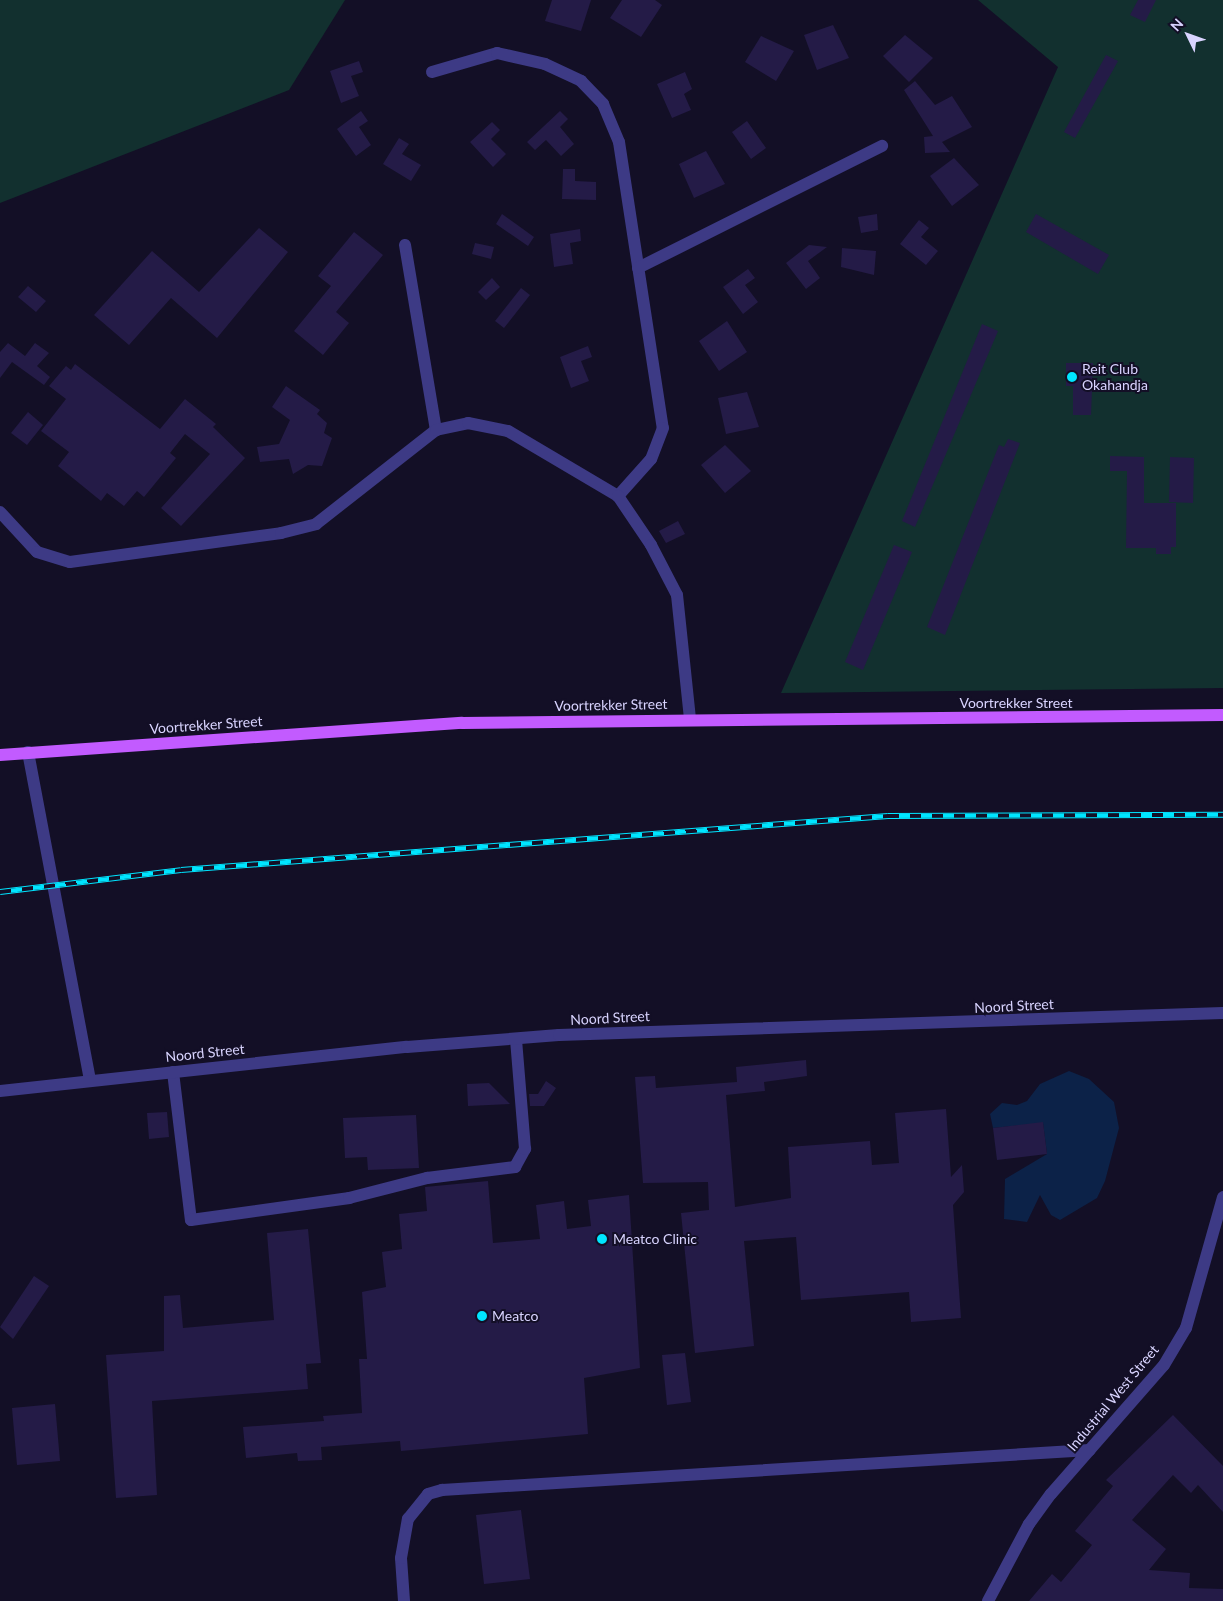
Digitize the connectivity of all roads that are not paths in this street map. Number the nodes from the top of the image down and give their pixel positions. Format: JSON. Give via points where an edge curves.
{"nodes":[{"id":1,"x":432,"y":72,"type":"dead end"},
{"id":2,"x":882,"y":146,"type":"dead end"},
{"id":3,"x":405,"y":245,"type":"dead end"},
{"id":4,"x":638,"y":268,"type":"junction"},
{"id":5,"x":436,"y":430,"type":"junction"},
{"id":6,"x":618,"y":496,"type":"junction"},
{"id":7,"x":0,"y":512,"type":"edge"},
{"id":8,"x":1223,"y":715,"type":"edge"},
{"id":9,"x":690,"y":719,"type":"junction"},
{"id":10,"x":28,"y":752,"type":"junction"},
{"id":11,"x":0,"y":756,"type":"edge"},
{"id":12,"x":1223,"y":1013,"type":"edge"},
{"id":13,"x":516,"y":1039,"type":"junction"},
{"id":14,"x":173,"y":1072,"type":"junction"},
{"id":15,"x":90,"y":1080,"type":"junction"},
{"id":16,"x":0,"y":1091,"type":"edge"},
{"id":17,"x":1223,"y":1197,"type":"edge"},
{"id":18,"x":1090,"y":1450,"type":"junction"},
{"id":19,"x":404,"y":1601,"type":"edge"},
{"id":20,"x":988,"y":1601,"type":"edge"}],
"edges":[{"from":1,"to":4,"type":"street","via":[[497,53],[545,64],[581,80],[602,104],[619,142]]},
{"from":2,"to":4,"type":"street"},
{"from":3,"to":5,"type":"street"},
{"from":4,"to":6,"type":"street","via":[[663,428],[651,459]]},
{"from":5,"to":6,"type":"street","via":[[468,423],[508,431]]},
{"from":5,"to":7,"type":"street","via":[[316,524],[281,533],[70,562],[38,552]]},
{"from":6,"to":9,"type":"street","via":[[651,545],[677,595]]},
{"from":8,"to":9,"type":"main road","name":"Voortrekker Street"},
{"from":9,"to":10,"type":"main road","name":"Voortrekker Street","via":[[462,724]]},
{"from":10,"to":11,"type":"main road","name":"Voortrekker Street"},
{"from":10,"to":15,"type":"street"},
{"from":12,"to":13,"type":"street","name":"Noord Street","via":[[977,1024],[711,1028]]},
{"from":13,"to":14,"type":"street","name":"Noord Street"},
{"from":13,"to":14,"type":"street","via":[[525,1149],[515,1167],[427,1178],[349,1198],[191,1220]]},
{"from":14,"to":15,"type":"street","name":"Noord Street"},
{"from":15,"to":16,"type":"street","name":"Noord Street"},
{"from":17,"to":18,"type":"street","name":"Industrial West Street","via":[[1186,1328],[1164,1365]]},
{"from":18,"to":19,"type":"street","via":[[442,1490],[428,1494],[408,1519],[401,1558]]},
{"from":18,"to":20,"type":"street","name":"Industrial West Street","via":[[1029,1524]]}]}
